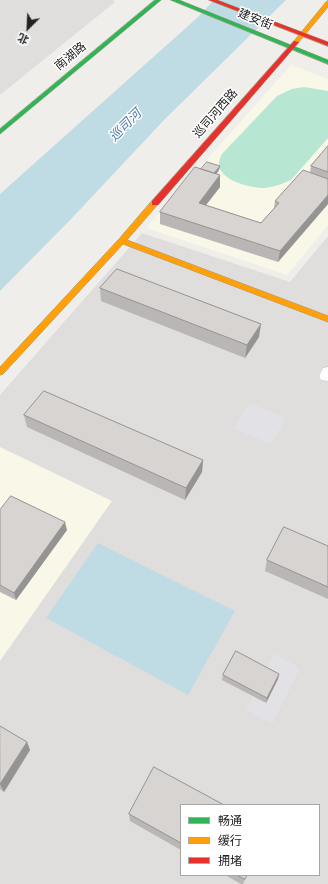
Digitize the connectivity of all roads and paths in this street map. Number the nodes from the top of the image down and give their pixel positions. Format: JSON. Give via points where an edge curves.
{"nodes":[{"id":1,"x":158,"y":0,"type":"edge"},
{"id":2,"x":212,"y":0,"type":"edge"},
{"id":3,"x":178,"y":2,"type":"edge"},
{"id":4,"x":328,"y":3,"type":"edge"},
{"id":5,"x":304,"y":34,"type":"junction"},
{"id":6,"x":328,"y":44,"type":"edge"},
{"id":7,"x":292,"y":47,"type":"junction"},
{"id":8,"x":328,"y":62,"type":"edge"},
{"id":9,"x":0,"y":132,"type":"edge"},
{"id":10,"x":122,"y":241,"type":"junction"},
{"id":11,"x":328,"y":319,"type":"edge"},
{"id":12,"x":0,"y":372,"type":"edge"}],
"edges":[{"from":1,"to":9,"type":"street","name":"南湖路"},
{"from":2,"to":5,"type":"street","name":"建安街"},
{"from":3,"to":7,"type":"street","name":"建安街"},
{"from":4,"to":5,"type":"street","name":"巡司河西路"},
{"from":5,"to":6,"type":"street","name":"建安街"},
{"from":5,"to":7,"type":"street","name":"巡司河西路"},
{"from":7,"to":8,"type":"street","name":"建安街"},
{"from":7,"to":10,"type":"street","name":"巡司河西路"},
{"from":10,"to":11,"type":"street"},
{"from":10,"to":12,"type":"street","name":"巡司河西路"}]}
